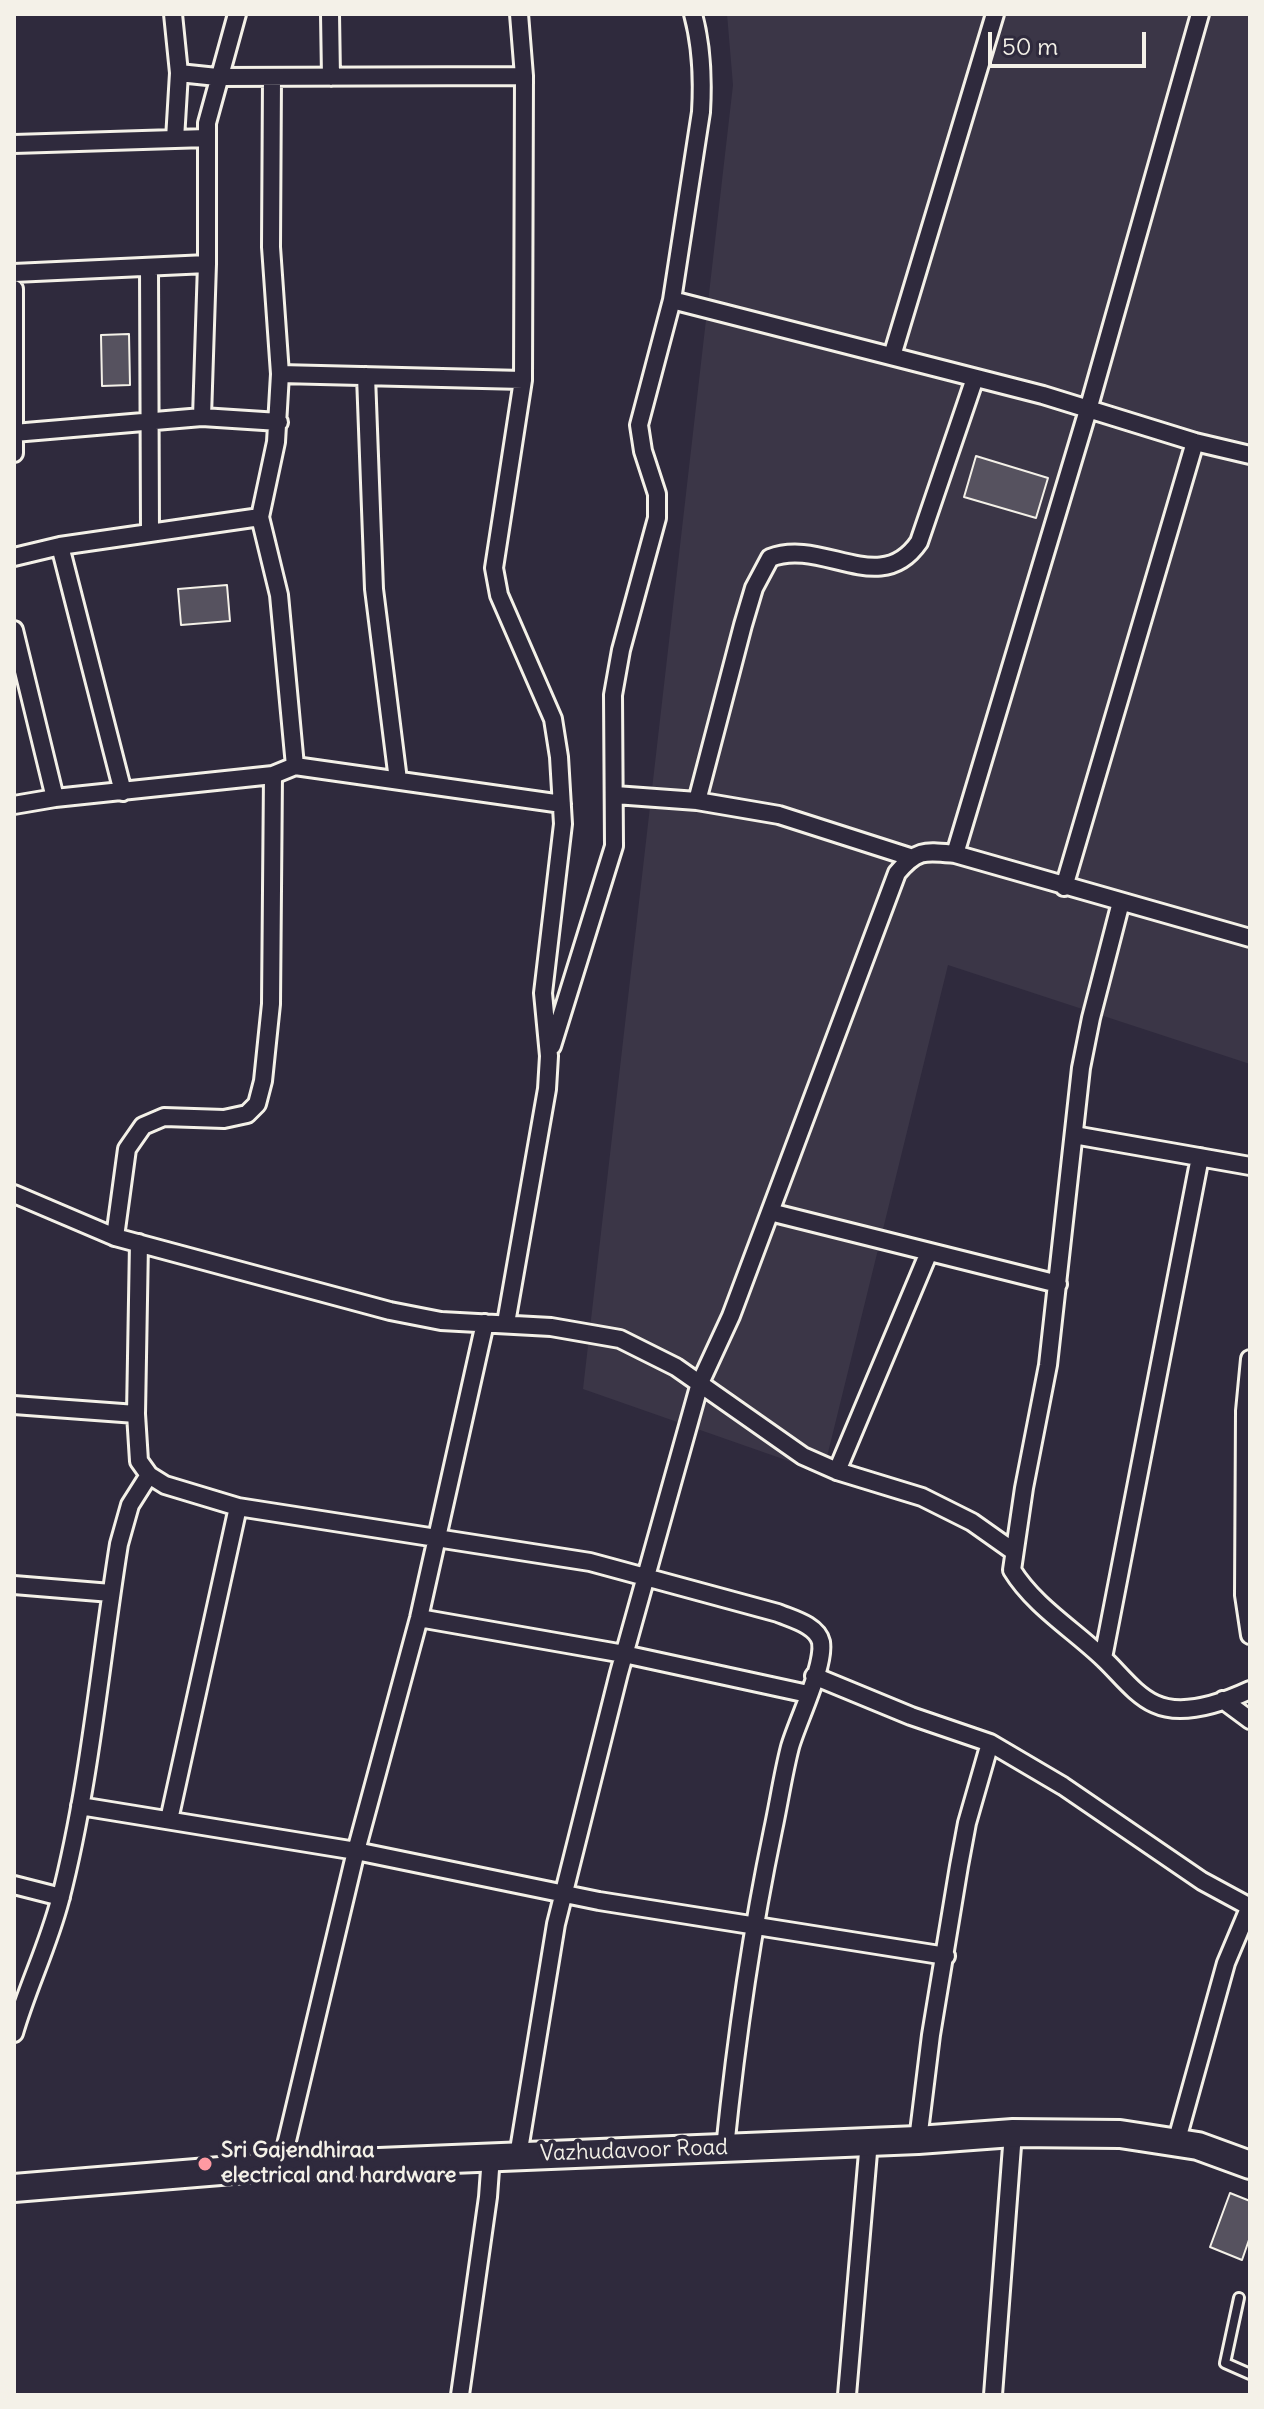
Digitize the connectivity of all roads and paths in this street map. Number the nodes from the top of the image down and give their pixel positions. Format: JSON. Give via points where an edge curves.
{"nodes":[{"id":1,"x":173,"y":14,"type":"edge"},
{"id":2,"x":237,"y":14,"type":"edge"},
{"id":3,"x":330,"y":14,"type":"edge"},
{"id":4,"x":519,"y":14,"type":"edge"},
{"id":5,"x":693,"y":14,"type":"edge"},
{"id":6,"x":995,"y":14,"type":"edge"},
{"id":7,"x":1200,"y":14,"type":"edge"},
{"id":8,"x":179,"y":73,"type":"junction"},
{"id":9,"x":524,"y":76,"type":"junction"},
{"id":10,"x":217,"y":77,"type":"junction"},
{"id":11,"x":272,"y":77,"type":"junction"},
{"id":12,"x":331,"y":77,"type":"junction"},
{"id":13,"x":207,"y":138,"type":"junction"},
{"id":14,"x":175,"y":139,"type":"junction"},
{"id":15,"x":14,"y":144,"type":"edge"},
{"id":16,"x":207,"y":264,"type":"junction"},
{"id":17,"x":149,"y":268,"type":"junction"},
{"id":18,"x":14,"y":273,"type":"edge"},
{"id":19,"x":14,"y":289,"type":"edge"},
{"id":20,"x":672,"y":300,"type":"junction"},
{"id":21,"x":892,"y":356,"type":"junction"},
{"id":22,"x":280,"y":374,"type":"junction"},
{"id":23,"x":366,"y":376,"type":"junction"},
{"id":24,"x":975,"y":378,"type":"junction"},
{"id":25,"x":523,"y":380,"type":"junction"},
{"id":26,"x":1088,"y":410,"type":"junction"},
{"id":27,"x":202,"y":417,"type":"junction"},
{"id":28,"x":279,"y":422,"type":"junction"},
{"id":29,"x":149,"y":423,"type":"junction"},
{"id":30,"x":15,"y":433,"type":"edge"},
{"id":31,"x":1195,"y":442,"type":"junction"},
{"id":32,"x":14,"y":453,"type":"edge"},
{"id":33,"x":1250,"y":455,"type":"edge"},
{"id":34,"x":260,"y":517,"type":"junction"},
{"id":35,"x":150,"y":533,"type":"junction"},
{"id":36,"x":60,"y":546,"type":"junction"},
{"id":37,"x":14,"y":557,"type":"edge"},
{"id":38,"x":14,"y":630,"type":"edge"},
{"id":39,"x":22,"y":696,"type":"edge"},
{"id":40,"x":295,"y":766,"type":"junction"},
{"id":41,"x":273,"y":775,"type":"junction"},
{"id":42,"x":398,"y":780,"type":"junction"},
{"id":43,"x":123,"y":792,"type":"junction"},
{"id":44,"x":615,"y":795,"type":"junction"},
{"id":45,"x":55,"y":798,"type":"junction"},
{"id":46,"x":697,"y":801,"type":"junction"},
{"id":47,"x":562,"y":804,"type":"junction"},
{"id":48,"x":14,"y":805,"type":"edge"},
{"id":49,"x":955,"y":854,"type":"junction"},
{"id":50,"x":910,"y":857,"type":"junction"},
{"id":51,"x":1064,"y":887,"type":"junction"},
{"id":52,"x":1121,"y":902,"type":"junction"},
{"id":53,"x":1250,"y":938,"type":"edge"},
{"id":54,"x":549,"y":1056,"type":"junction"},
{"id":55,"x":1074,"y":1135,"type":"junction"},
{"id":56,"x":1200,"y":1157,"type":"junction"},
{"id":57,"x":1250,"y":1166,"type":"edge"},
{"id":58,"x":14,"y":1194,"type":"edge"},
{"id":59,"x":770,"y":1212,"type":"junction"},
{"id":60,"x":115,"y":1237,"type":"junction"},
{"id":61,"x":139,"y":1243,"type":"junction"},
{"id":62,"x":929,"y":1252,"type":"junction"},
{"id":63,"x":1058,"y":1284,"type":"junction"},
{"id":64,"x":485,"y":1323,"type":"junction"},
{"id":65,"x":506,"y":1323,"type":"junction"},
{"id":66,"x":1250,"y":1359,"type":"edge"},
{"id":67,"x":700,"y":1383,"type":"junction"},
{"id":68,"x":14,"y":1405,"type":"edge"},
{"id":69,"x":136,"y":1414,"type":"junction"},
{"id":70,"x":837,"y":1471,"type":"junction"},
{"id":71,"x":149,"y":1475,"type":"junction"},
{"id":72,"x":238,"y":1507,"type":"junction"},
{"id":73,"x":437,"y":1539,"type":"junction"},
{"id":74,"x":1013,"y":1551,"type":"junction"},
{"id":75,"x":646,"y":1576,"type":"junction"},
{"id":76,"x":14,"y":1585,"type":"edge"},
{"id":77,"x":111,"y":1593,"type":"junction"},
{"id":78,"x":419,"y":1618,"type":"junction"},
{"id":79,"x":1250,"y":1635,"type":"edge"},
{"id":80,"x":624,"y":1654,"type":"junction"},
{"id":81,"x":1103,"y":1658,"type":"junction"},
{"id":82,"x":814,"y":1676,"type":"junction"},
{"id":83,"x":1250,"y":1690,"type":"edge"},
{"id":84,"x":808,"y":1694,"type":"junction"},
{"id":85,"x":1223,"y":1700,"type":"junction"},
{"id":86,"x":1250,"y":1720,"type":"edge"},
{"id":87,"x":990,"y":1743,"type":"junction"},
{"id":88,"x":80,"y":1806,"type":"junction"},
{"id":89,"x":169,"y":1820,"type":"junction"},
{"id":90,"x":356,"y":1851,"type":"junction"},
{"id":91,"x":14,"y":1885,"type":"edge"},
{"id":92,"x":564,"y":1892,"type":"junction"},
{"id":93,"x":61,"y":1897,"type":"junction"},
{"id":94,"x":1250,"y":1907,"type":"edge"},
{"id":95,"x":754,"y":1926,"type":"junction"},
{"id":96,"x":946,"y":1956,"type":"junction"},
{"id":97,"x":14,"y":2033,"type":"edge"},
{"id":98,"x":1013,"y":2133,"type":"junction"},
{"id":99,"x":918,"y":2140,"type":"junction"},
{"id":100,"x":869,"y":2141,"type":"junction"},
{"id":101,"x":1176,"y":2143,"type":"junction"},
{"id":102,"x":725,"y":2148,"type":"junction"},
{"id":103,"x":491,"y":2156,"type":"junction"},
{"id":104,"x":518,"y":2156,"type":"junction"},
{"id":105,"x":1250,"y":2165,"type":"edge"},
{"id":106,"x":281,"y":2166,"type":"junction"},
{"id":107,"x":14,"y":2188,"type":"edge"},
{"id":108,"x":1239,"y":2298,"type":"dead end"},
{"id":109,"x":1250,"y":2374,"type":"edge"},
{"id":110,"x":460,"y":2395,"type":"edge"},
{"id":111,"x":847,"y":2395,"type":"edge"},
{"id":112,"x":993,"y":2395,"type":"edge"}],
"edges":[{"from":1,"to":8,"type":"street"},
{"from":2,"to":10,"type":"street"},
{"from":3,"to":12,"type":"street"},
{"from":4,"to":9,"type":"street"},
{"from":5,"to":20,"type":"street","via":[[701,50],[701,112]]},
{"from":6,"to":21,"type":"street"},
{"from":7,"to":26,"type":"street"},
{"from":8,"to":10,"type":"street"},
{"from":8,"to":14,"type":"street"},
{"from":9,"to":12,"type":"street"},
{"from":9,"to":25,"type":"street"},
{"from":10,"to":11,"type":"street"},
{"from":10,"to":13,"type":"street"},
{"from":11,"to":12,"type":"street"},
{"from":11,"to":22,"type":"street","via":[[271,247]]},
{"from":13,"to":14,"type":"street"},
{"from":13,"to":16,"type":"street"},
{"from":14,"to":15,"type":"street"},
{"from":16,"to":17,"type":"street"},
{"from":16,"to":27,"type":"street"},
{"from":17,"to":18,"type":"street"},
{"from":17,"to":29,"type":"street"},
{"from":19,"to":30,"type":"street"},
{"from":20,"to":21,"type":"street"},
{"from":20,"to":44,"type":"street","via":[[639,425],[657,494],[657,518],[613,695]]},
{"from":21,"to":24,"type":"street"},
{"from":22,"to":23,"type":"street"},
{"from":22,"to":28,"type":"street"},
{"from":23,"to":25,"type":"street"},
{"from":23,"to":42,"type":"street","via":[[374,589]]},
{"from":24,"to":26,"type":"street"},
{"from":24,"to":46,"type":"street","via":[[919,542],[909,556],[883,567],[800,552],[770,558],[754,588]]},
{"from":25,"to":47,"type":"street","via":[[494,568],[499,595],[553,719]]},
{"from":26,"to":31,"type":"street"},
{"from":26,"to":49,"type":"street"},
{"from":27,"to":28,"type":"street"},
{"from":27,"to":29,"type":"street"},
{"from":28,"to":34,"type":"street"},
{"from":29,"to":30,"type":"street"},
{"from":29,"to":35,"type":"street"},
{"from":30,"to":32,"type":"street"},
{"from":31,"to":33,"type":"street"},
{"from":31,"to":51,"type":"street"},
{"from":34,"to":35,"type":"street"},
{"from":34,"to":40,"type":"street","via":[[279,595]]},
{"from":35,"to":36,"type":"street"},
{"from":36,"to":37,"type":"street"},
{"from":36,"to":43,"type":"street"},
{"from":38,"to":39,"type":"street"},
{"from":39,"to":45,"type":"street"},
{"from":40,"to":41,"type":"street"},
{"from":40,"to":42,"type":"street"},
{"from":41,"to":43,"type":"street"},
{"from":41,"to":60,"type":"street","via":[[271,1004],[257,1104],[247,1114],[224,1119],[164,1117],[143,1126],[127,1149]]},
{"from":42,"to":47,"type":"street"},
{"from":43,"to":45,"type":"street"},
{"from":44,"to":46,"type":"street"},
{"from":44,"to":54,"type":"street","via":[[614,846],[607,875]]},
{"from":45,"to":48,"type":"street"},
{"from":46,"to":50,"type":"street","via":[[779,815]]},
{"from":47,"to":54,"type":"street","via":[[543,993]]},
{"from":49,"to":50,"type":"street","via":[[929,851]]},
{"from":49,"to":51,"type":"street"},
{"from":50,"to":59,"type":"street","via":[[897,873]]},
{"from":51,"to":52,"type":"street"},
{"from":52,"to":53,"type":"street"},
{"from":52,"to":55,"type":"street","via":[[1091,1018]]},
{"from":54,"to":65,"type":"street"},
{"from":55,"to":56,"type":"street"},
{"from":55,"to":63,"type":"street"},
{"from":56,"to":57,"type":"street"},
{"from":56,"to":81,"type":"street"},
{"from":58,"to":60,"type":"street"},
{"from":59,"to":62,"type":"street"},
{"from":59,"to":67,"type":"street"},
{"from":60,"to":61,"type":"street"},
{"from":61,"to":64,"type":"street","via":[[390,1311]]},
{"from":61,"to":69,"type":"street"},
{"from":62,"to":63,"type":"street"},
{"from":62,"to":70,"type":"street"},
{"from":63,"to":74,"type":"street"},
{"from":64,"to":65,"type":"street"},
{"from":64,"to":73,"type":"street"},
{"from":65,"to":67,"type":"street","via":[[620,1339]]},
{"from":66,"to":79,"type":"street","via":[[1244,1595]]},
{"from":67,"to":70,"type":"street","via":[[803,1456]]},
{"from":67,"to":75,"type":"street"},
{"from":68,"to":69,"type":"street"},
{"from":69,"to":71,"type":"street","via":[[139,1461]]},
{"from":70,"to":74,"type":"street","via":[[922,1497],[972,1522]]},
{"from":71,"to":72,"type":"street"},
{"from":71,"to":77,"type":"street","via":[[124,1522]]},
{"from":72,"to":73,"type":"street"},
{"from":72,"to":89,"type":"street"},
{"from":73,"to":75,"type":"street","via":[[590,1562]]},
{"from":73,"to":78,"type":"street"},
{"from":74,"to":81,"type":"street","via":[[1012,1570],[1020,1583]]},
{"from":75,"to":80,"type":"street"},
{"from":75,"to":82,"type":"street","via":[[805,1624],[821,1647]]},
{"from":76,"to":77,"type":"street"},
{"from":77,"to":88,"type":"street"},
{"from":78,"to":80,"type":"street"},
{"from":78,"to":90,"type":"street"},
{"from":80,"to":84,"type":"street"},
{"from":80,"to":92,"type":"street"},
{"from":81,"to":85,"type":"street","via":[[1156,1705],[1178,1708]]},
{"from":82,"to":84,"type":"street"},
{"from":82,"to":87,"type":"street"},
{"from":83,"to":85,"type":"street"},
{"from":84,"to":95,"type":"street","via":[[790,1746]]},
{"from":85,"to":86,"type":"street"},
{"from":87,"to":94,"type":"street"},
{"from":87,"to":96,"type":"street","via":[[967,1823]]},
{"from":88,"to":89,"type":"street"},
{"from":88,"to":93,"type":"street"},
{"from":89,"to":90,"type":"street"},
{"from":90,"to":92,"type":"street"},
{"from":90,"to":106,"type":"street"},
{"from":91,"to":93,"type":"street"},
{"from":92,"to":95,"type":"street"},
{"from":92,"to":104,"type":"street"},
{"from":93,"to":97,"type":"street"},
{"from":94,"to":101,"type":"street","via":[[1226,1963]]},
{"from":95,"to":96,"type":"street"},
{"from":95,"to":102,"type":"street"},
{"from":96,"to":99,"type":"street"},
{"from":98,"to":99,"type":"main road","name":"Vazhudavoor Road"},
{"from":98,"to":101,"type":"main road","name":"Vazhudavoor Road","via":[[1120,2134]]},
{"from":98,"to":112,"type":"street"},
{"from":99,"to":100,"type":"main road","name":"Vazhudavoor Road"},
{"from":100,"to":102,"type":"main road","name":"Vazhudavoor Road"},
{"from":100,"to":111,"type":"street"},
{"from":101,"to":105,"type":"main road","name":"Vazhudavoor Road"},
{"from":102,"to":104,"type":"main road","name":"Vazhudavoor Road"},
{"from":103,"to":104,"type":"main road","name":"Vazhudavoor Road"},
{"from":103,"to":106,"type":"main road","name":"Vazhudavoor Road"},
{"from":103,"to":110,"type":"street"},
{"from":106,"to":107,"type":"main road","name":"Vazhudavoor Road"},
{"from":108,"to":109,"type":"lane","via":[[1225,2363]]}]}
